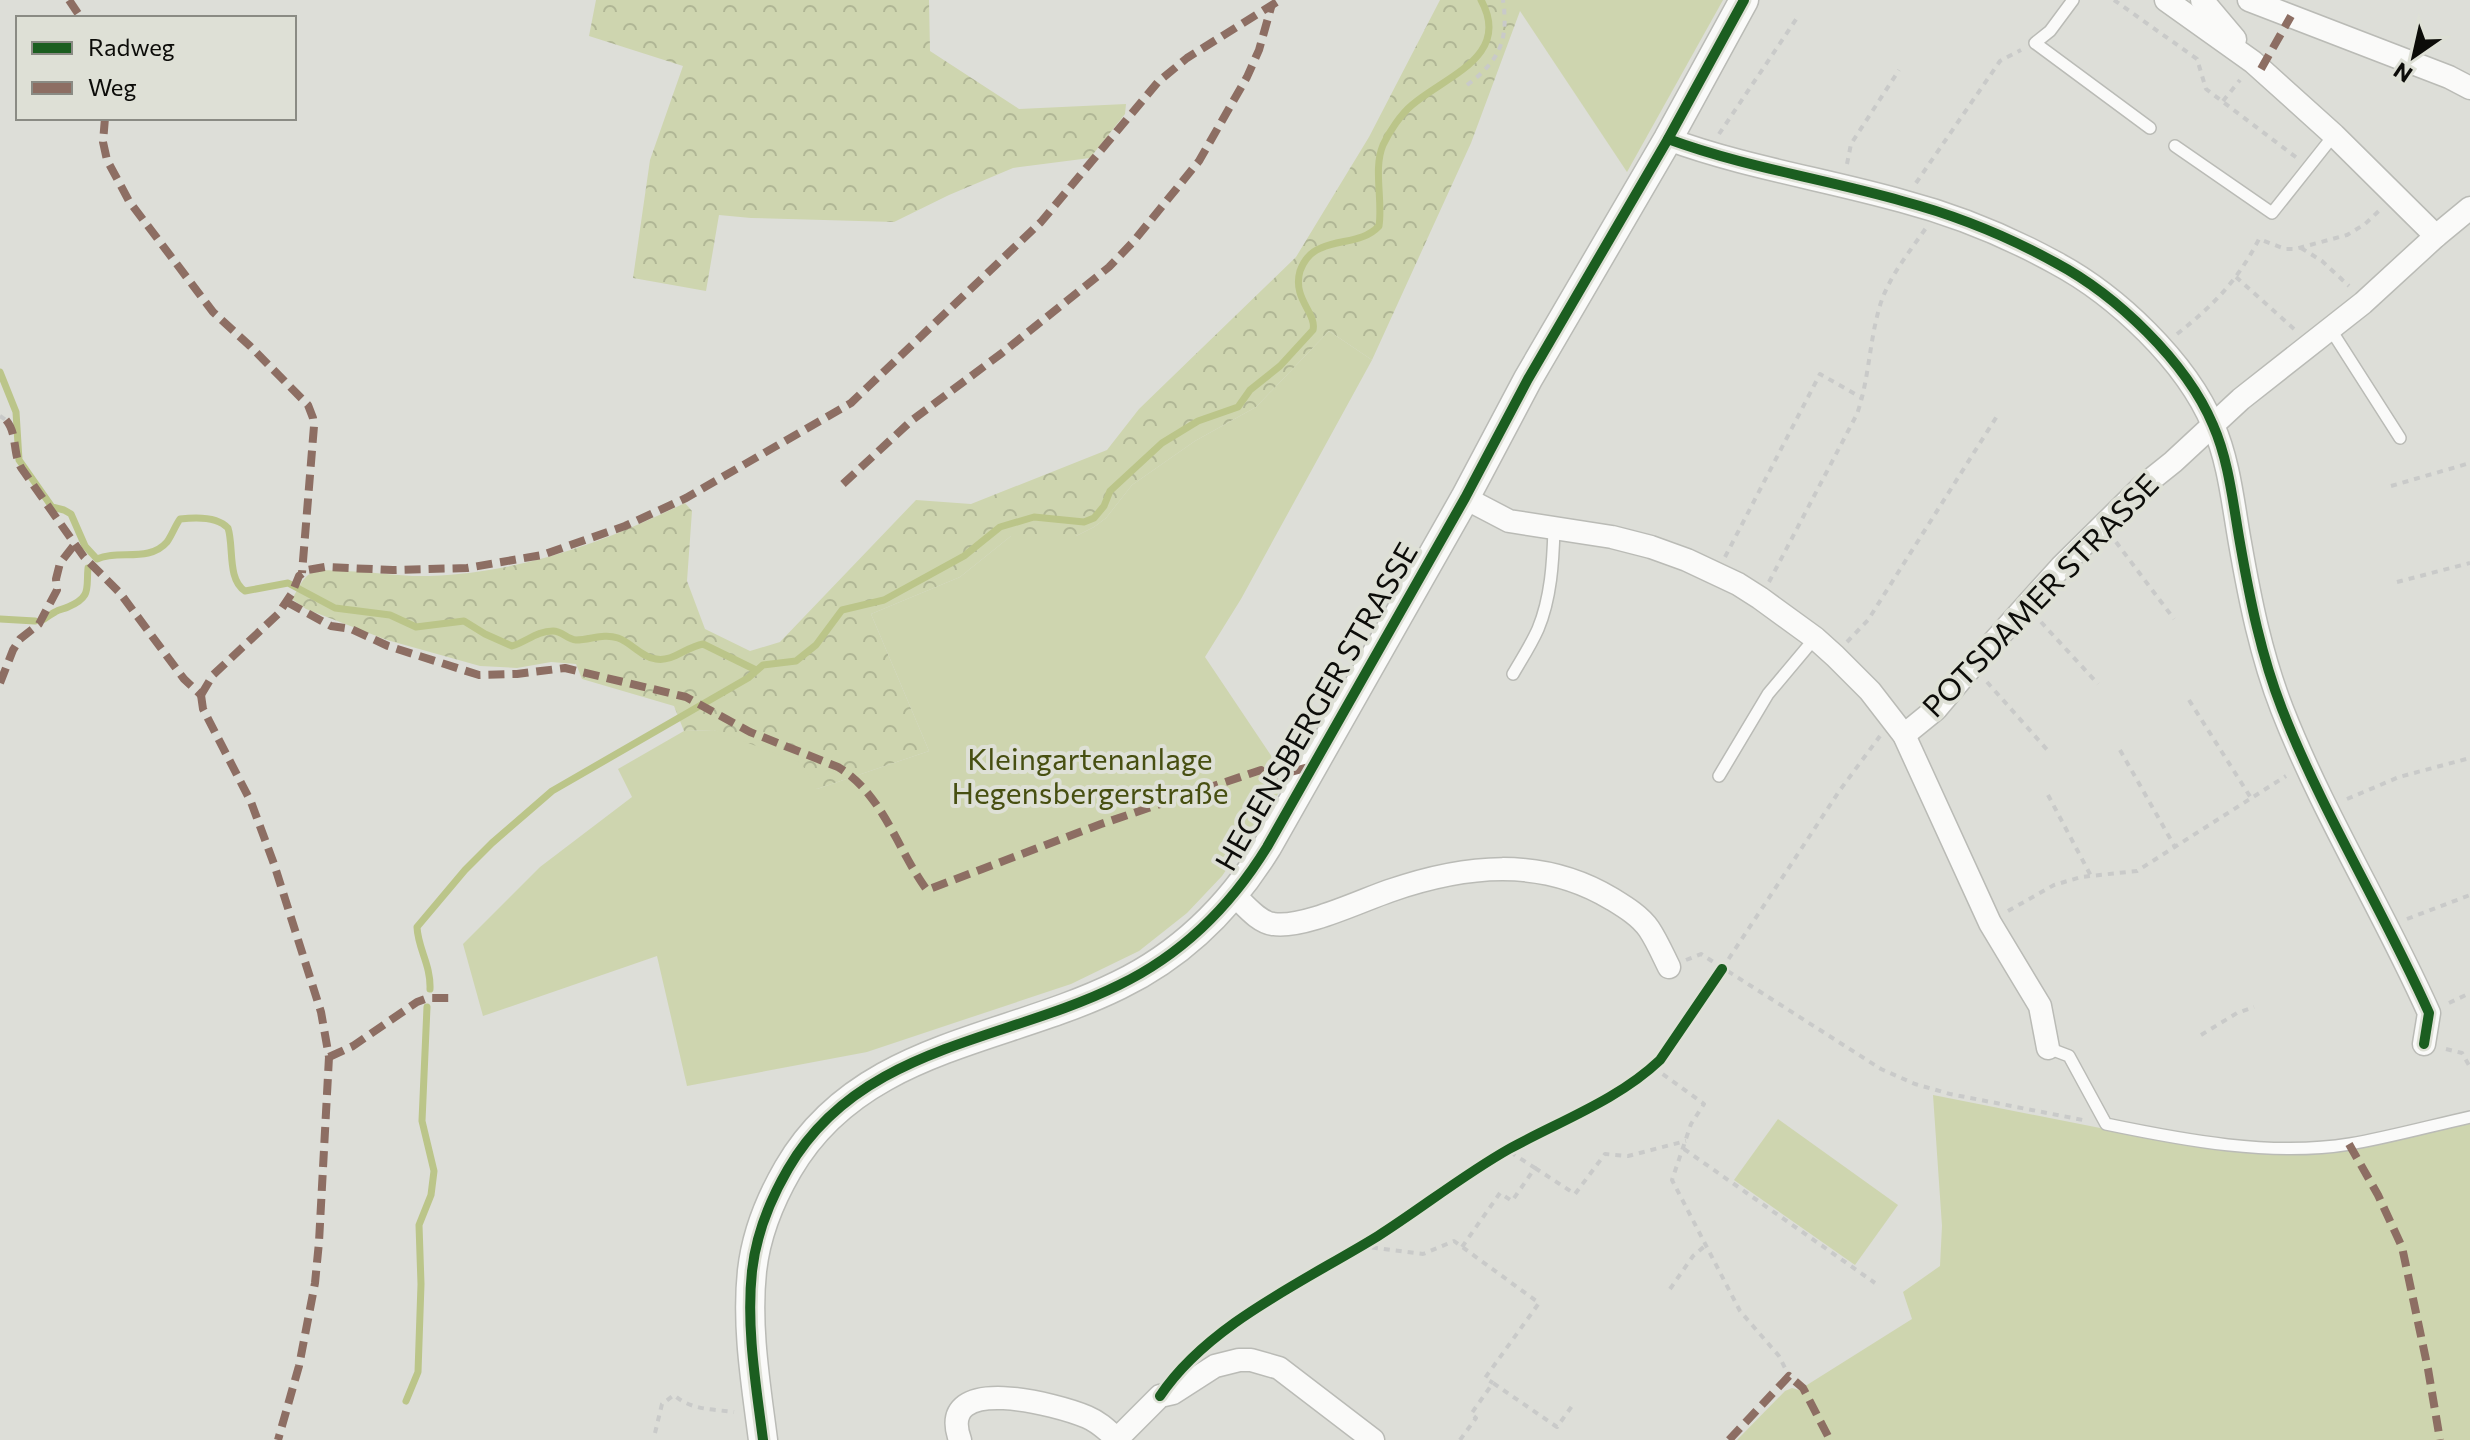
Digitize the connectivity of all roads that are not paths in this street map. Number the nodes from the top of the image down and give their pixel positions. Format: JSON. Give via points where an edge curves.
{"nodes":[{"id":1,"x":1744,"y":0,"type":"edge"},
{"id":2,"x":2073,"y":0,"type":"edge"},
{"id":3,"x":2166,"y":0,"type":"edge"},
{"id":4,"x":2202,"y":0,"type":"edge"},
{"id":5,"x":2249,"y":0,"type":"edge"},
{"id":6,"x":2247,"y":70,"type":"junction"},
{"id":7,"x":2470,"y":88,"type":"edge"},
{"id":8,"x":2150,"y":128,"type":"dead end"},
{"id":9,"x":2334,"y":135,"type":"junction"},
{"id":10,"x":1668,"y":139,"type":"junction"},
{"id":11,"x":2175,"y":146,"type":"dead end"},
{"id":12,"x":2470,"y":208,"type":"edge"},
{"id":13,"x":2436,"y":236,"type":"junction"},
{"id":14,"x":2331,"y":330,"type":"junction"},
{"id":15,"x":2214,"y":426,"type":"junction"},
{"id":16,"x":2400,"y":438,"type":"dead end"},
{"id":17,"x":1465,"y":498,"type":"junction"},
{"id":18,"x":1554,"y":529,"type":"junction"},
{"id":19,"x":1815,"y":638,"type":"junction"},
{"id":20,"x":1513,"y":674,"type":"dead end"},
{"id":21,"x":1904,"y":735,"type":"junction"},
{"id":22,"x":1719,"y":776,"type":"dead end"},
{"id":23,"x":1234,"y":895,"type":"junction"},
{"id":24,"x":1669,"y":967,"type":"dead end"},
{"id":25,"x":2424,"y":1044,"type":"road end"},
{"id":26,"x":2048,"y":1048,"type":"joint"},
{"id":27,"x":2470,"y":1117,"type":"edge"},
{"id":28,"x":1116,"y":1439,"type":"edge"},
{"id":29,"x":763,"y":1440,"type":"edge"},
{"id":30,"x":960,"y":1440,"type":"edge"},
{"id":31,"x":1373,"y":1440,"type":"edge"}],
"edges":[{"from":1,"to":10,"type":"street","name":"HEGENSBERGER STRASSE"},
{"from":2,"to":8,"type":"lane","via":[[2035,43]]},
{"from":3,"to":6,"type":"street"},
{"from":4,"to":6,"type":"street"},
{"from":5,"to":7,"type":"street"},
{"from":6,"to":9,"type":"street"},
{"from":9,"to":11,"type":"lane","via":[[2272,213]]},
{"from":9,"to":13,"type":"street"},
{"from":10,"to":15,"type":"street","via":[[1938,212],[2059,264],[2095,288],[2161,348],[2197,392]]},
{"from":10,"to":17,"type":"street","name":"HEGENSBERGER STRASSE"},
{"from":12,"to":13,"type":"street","name":"POTSDAMER STRASSE"},
{"from":13,"to":14,"type":"street","name":"POTSDAMER STRASSE"},
{"from":14,"to":15,"type":"street","name":"POTSDAMER STRASSE"},
{"from":14,"to":16,"type":"lane"},
{"from":15,"to":21,"type":"street","name":"POTSDAMER STRASSE","via":[[2103,524],[1936,709]]},
{"from":15,"to":25,"type":"street","via":[[2268,672],[2305,764],[2429,1013]]},
{"from":17,"to":18,"type":"street","via":[[1509,521]]},
{"from":17,"to":23,"type":"street","name":"HEGENSBERGER STRASSE","via":[[1267,847]]},
{"from":18,"to":19,"type":"street","via":[[1651,547],[1716,573]]},
{"from":18,"to":20,"type":"lane","via":[[1545,608]]},
{"from":19,"to":21,"type":"street","via":[[1870,691]]},
{"from":19,"to":22,"type":"lane","via":[[1768,694]]},
{"from":21,"to":26,"type":"street","via":[[1990,923],[2040,1006]]},
{"from":23,"to":24,"type":"street","via":[[1274,925],[1298,923],[1454,873],[1479,868],[1537,871],[1597,890],[1631,911],[1649,928]]},
{"from":23,"to":29,"type":"street","name":"HEGENSBERGER STRASSE","via":[[1190,941],[1139,975],[902,1067],[856,1094],[817,1129],[793,1159],[771,1201],[754,1257],[750,1306]]},
{"from":26,"to":27,"type":"lane","via":[[2069,1056],[2106,1124],[2173,1138],[2314,1148]]},
{"from":28,"to":30,"type":"street","via":[[1096,1421],[1075,1412],[995,1397],[965,1408],[958,1423]]},
{"from":28,"to":31,"type":"street","via":[[1160,1396],[1215,1366],[1239,1360],[1262,1362],[1288,1374]]}]}
